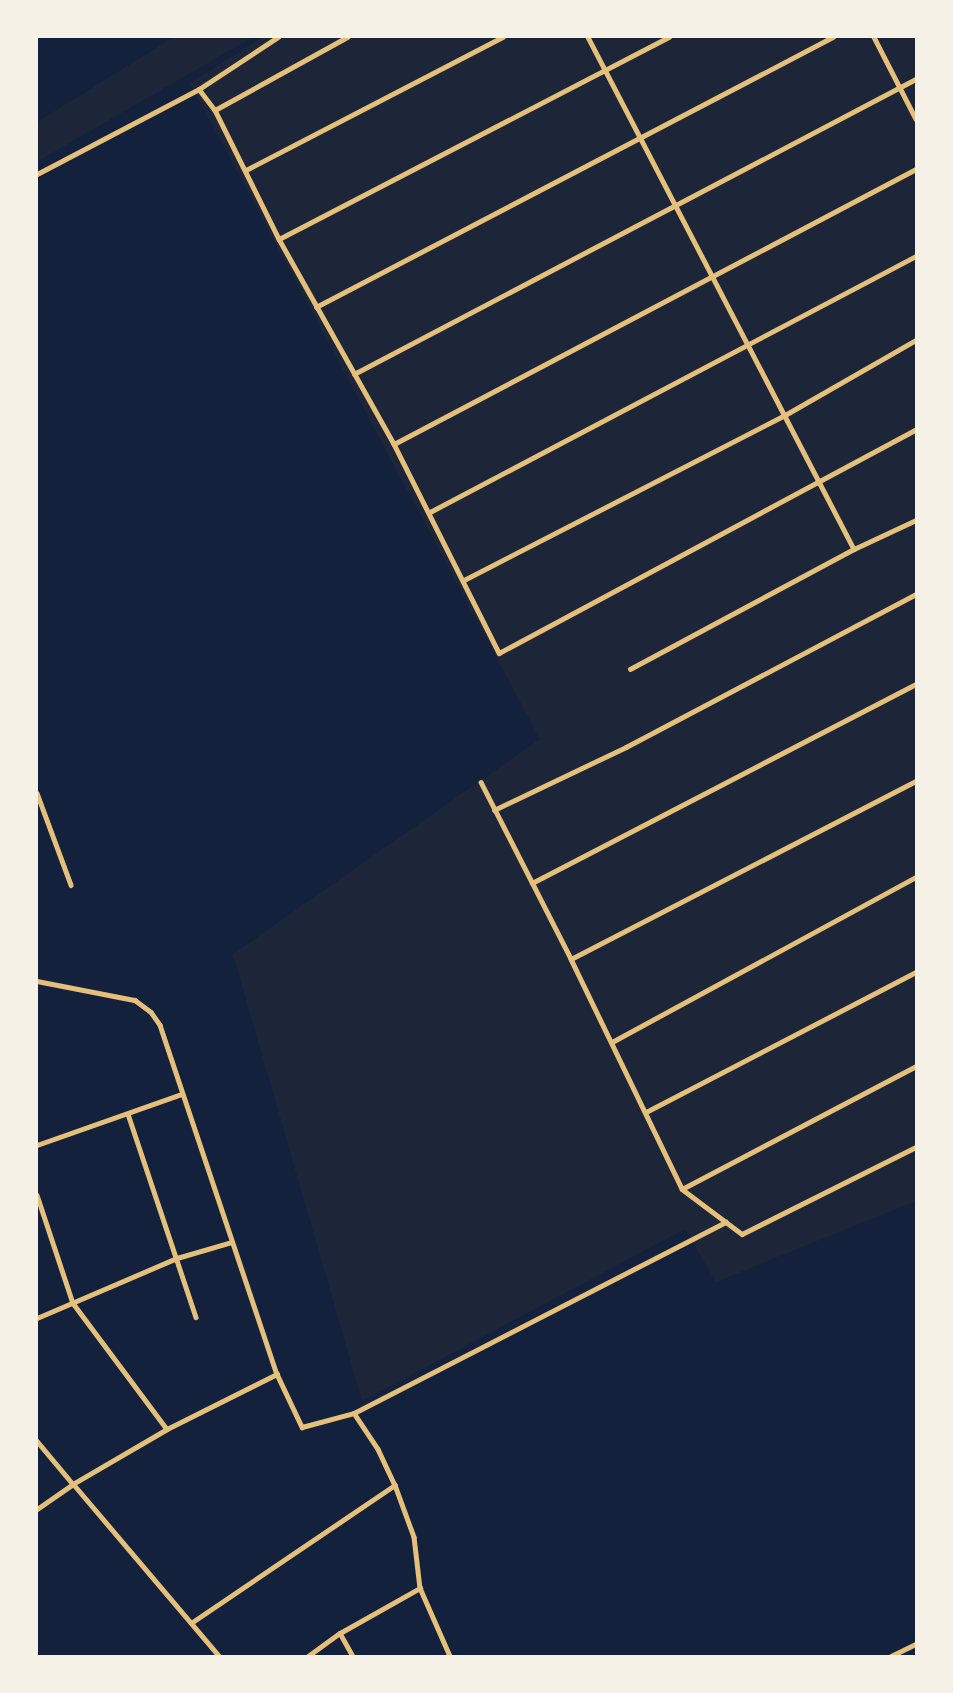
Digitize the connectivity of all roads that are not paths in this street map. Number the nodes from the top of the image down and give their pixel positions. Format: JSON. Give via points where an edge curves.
{"nodes":[{"id":1,"x":278,"y":37,"type":"edge"},
{"id":2,"x":347,"y":37,"type":"edge"},
{"id":3,"x":503,"y":37,"type":"edge"},
{"id":4,"x":588,"y":37,"type":"edge"},
{"id":5,"x":669,"y":37,"type":"edge"},
{"id":6,"x":833,"y":37,"type":"edge"},
{"id":7,"x":873,"y":37,"type":"edge"},
{"id":8,"x":606,"y":71,"type":"junction"},
{"id":9,"x":916,"y":79,"type":"edge"},
{"id":10,"x":901,"y":87,"type":"junction"},
{"id":11,"x":199,"y":89,"type":"junction"},
{"id":12,"x":215,"y":110,"type":"junction"},
{"id":13,"x":916,"y":119,"type":"edge"},
{"id":14,"x":640,"y":136,"type":"junction"},
{"id":15,"x":916,"y":169,"type":"edge"},
{"id":16,"x":246,"y":170,"type":"junction"},
{"id":17,"x":37,"y":174,"type":"edge"},
{"id":18,"x":675,"y":205,"type":"junction"},
{"id":19,"x":279,"y":239,"type":"junction"},
{"id":20,"x":916,"y":256,"type":"edge"},
{"id":21,"x":711,"y":274,"type":"junction"},
{"id":22,"x":316,"y":307,"type":"junction"},
{"id":23,"x":916,"y":340,"type":"edge"},
{"id":24,"x":748,"y":343,"type":"junction"},
{"id":25,"x":354,"y":374,"type":"junction"},
{"id":26,"x":785,"y":415,"type":"junction"},
{"id":27,"x":916,"y":429,"type":"edge"},
{"id":28,"x":394,"y":443,"type":"junction"},
{"id":29,"x":822,"y":483,"type":"junction"},
{"id":30,"x":430,"y":512,"type":"junction"},
{"id":31,"x":916,"y":520,"type":"edge"},
{"id":32,"x":854,"y":549,"type":"junction"},
{"id":33,"x":464,"y":580,"type":"junction"},
{"id":34,"x":916,"y":594,"type":"edge"},
{"id":35,"x":630,"y":669,"type":"dead end"},
{"id":36,"x":916,"y":684,"type":"edge"},
{"id":37,"x":916,"y":781,"type":"edge"},
{"id":38,"x":481,"y":782,"type":"dead end"},
{"id":39,"x":37,"y":793,"type":"edge"},
{"id":40,"x":494,"y":810,"type":"junction"},
{"id":41,"x":916,"y":877,"type":"edge"},
{"id":42,"x":532,"y":883,"type":"junction"},
{"id":43,"x":71,"y":885,"type":"dead end"},
{"id":44,"x":572,"y":959,"type":"junction"},
{"id":45,"x":916,"y":972,"type":"edge"},
{"id":46,"x":37,"y":981,"type":"edge"},
{"id":47,"x":612,"y":1042,"type":"junction"},
{"id":48,"x":916,"y":1066,"type":"edge"},
{"id":49,"x":182,"y":1094,"type":"junction"},
{"id":50,"x":646,"y":1112,"type":"junction"},
{"id":51,"x":128,"y":1114,"type":"junction"},
{"id":52,"x":37,"y":1145,"type":"edge"},
{"id":53,"x":916,"y":1147,"type":"edge"},
{"id":54,"x":682,"y":1189,"type":"junction"},
{"id":55,"x":37,"y":1195,"type":"edge"},
{"id":56,"x":726,"y":1222,"type":"junction"},
{"id":57,"x":232,"y":1242,"type":"junction"},
{"id":58,"x":177,"y":1258,"type":"junction"},
{"id":59,"x":73,"y":1303,"type":"junction"},
{"id":60,"x":196,"y":1317,"type":"dead end"},
{"id":61,"x":37,"y":1318,"type":"edge"},
{"id":62,"x":277,"y":1374,"type":"junction"},
{"id":63,"x":354,"y":1413,"type":"junction"},
{"id":64,"x":167,"y":1429,"type":"junction"},
{"id":65,"x":37,"y":1441,"type":"edge"},
{"id":66,"x":73,"y":1484,"type":"junction"},
{"id":67,"x":395,"y":1485,"type":"junction"},
{"id":68,"x":37,"y":1509,"type":"edge"},
{"id":69,"x":420,"y":1588,"type":"junction"},
{"id":70,"x":191,"y":1623,"type":"junction"},
{"id":71,"x":340,"y":1633,"type":"junction"},
{"id":72,"x":916,"y":1644,"type":"edge"},
{"id":73,"x":219,"y":1656,"type":"edge"},
{"id":74,"x":308,"y":1656,"type":"edge"},
{"id":75,"x":353,"y":1656,"type":"edge"},
{"id":76,"x":450,"y":1656,"type":"edge"},
{"id":77,"x":891,"y":1656,"type":"edge"}],
"edges":[{"from":1,"to":11,"type":"main road"},
{"from":2,"to":12,"type":"street"},
{"from":3,"to":16,"type":"street"},
{"from":4,"to":8,"type":"street"},
{"from":5,"to":8,"type":"street"},
{"from":6,"to":14,"type":"street"},
{"from":7,"to":10,"type":"street"},
{"from":8,"to":14,"type":"street"},
{"from":8,"to":19,"type":"street"},
{"from":9,"to":10,"type":"street"},
{"from":10,"to":13,"type":"street"},
{"from":10,"to":18,"type":"street"},
{"from":11,"to":12,"type":"street"},
{"from":11,"to":17,"type":"main road"},
{"from":12,"to":16,"type":"street"},
{"from":14,"to":18,"type":"street"},
{"from":14,"to":22,"type":"street"},
{"from":15,"to":21,"type":"street"},
{"from":16,"to":19,"type":"street"},
{"from":18,"to":21,"type":"street"},
{"from":18,"to":25,"type":"street"},
{"from":19,"to":22,"type":"street"},
{"from":20,"to":24,"type":"street"},
{"from":21,"to":24,"type":"street"},
{"from":21,"to":28,"type":"street"},
{"from":22,"to":25,"type":"street"},
{"from":23,"to":26,"type":"street"},
{"from":24,"to":26,"type":"street"},
{"from":24,"to":30,"type":"street"},
{"from":25,"to":28,"type":"street"},
{"from":26,"to":29,"type":"street"},
{"from":26,"to":33,"type":"street"},
{"from":27,"to":29,"type":"street"},
{"from":28,"to":30,"type":"street"},
{"from":29,"to":32,"type":"street"},
{"from":29,"to":33,"type":"street","via":[[499,653]]},
{"from":30,"to":33,"type":"street"},
{"from":31,"to":32,"type":"street"},
{"from":32,"to":35,"type":"street"},
{"from":34,"to":40,"type":"street","via":[[626,747]]},
{"from":36,"to":42,"type":"street"},
{"from":37,"to":44,"type":"street"},
{"from":38,"to":40,"type":"street"},
{"from":39,"to":43,"type":"street"},
{"from":40,"to":42,"type":"street"},
{"from":41,"to":47,"type":"street"},
{"from":42,"to":44,"type":"street"},
{"from":44,"to":47,"type":"street"},
{"from":45,"to":50,"type":"street"},
{"from":46,"to":49,"type":"street","via":[[135,1000],[151,1012],[160,1025]]},
{"from":47,"to":50,"type":"street"},
{"from":48,"to":54,"type":"street"},
{"from":49,"to":51,"type":"street"},
{"from":49,"to":57,"type":"street"},
{"from":50,"to":54,"type":"street"},
{"from":51,"to":52,"type":"street"},
{"from":51,"to":58,"type":"street"},
{"from":53,"to":56,"type":"street","via":[[742,1234]]},
{"from":54,"to":56,"type":"street"},
{"from":55,"to":59,"type":"street"},
{"from":56,"to":63,"type":"street"},
{"from":57,"to":58,"type":"street"},
{"from":57,"to":62,"type":"street"},
{"from":58,"to":59,"type":"street"},
{"from":58,"to":60,"type":"street"},
{"from":59,"to":61,"type":"street"},
{"from":59,"to":64,"type":"street"},
{"from":62,"to":63,"type":"street","via":[[302,1427]]},
{"from":62,"to":64,"type":"street"},
{"from":63,"to":67,"type":"street"},
{"from":64,"to":66,"type":"street"},
{"from":65,"to":66,"type":"street"},
{"from":66,"to":68,"type":"main road"},
{"from":66,"to":70,"type":"main road"},
{"from":67,"to":69,"type":"street","via":[[414,1537]]},
{"from":67,"to":70,"type":"street"},
{"from":69,"to":71,"type":"street"},
{"from":69,"to":76,"type":"street"},
{"from":70,"to":73,"type":"main road"},
{"from":71,"to":74,"type":"street"},
{"from":71,"to":75,"type":"street"},
{"from":72,"to":77,"type":"street"}]}
